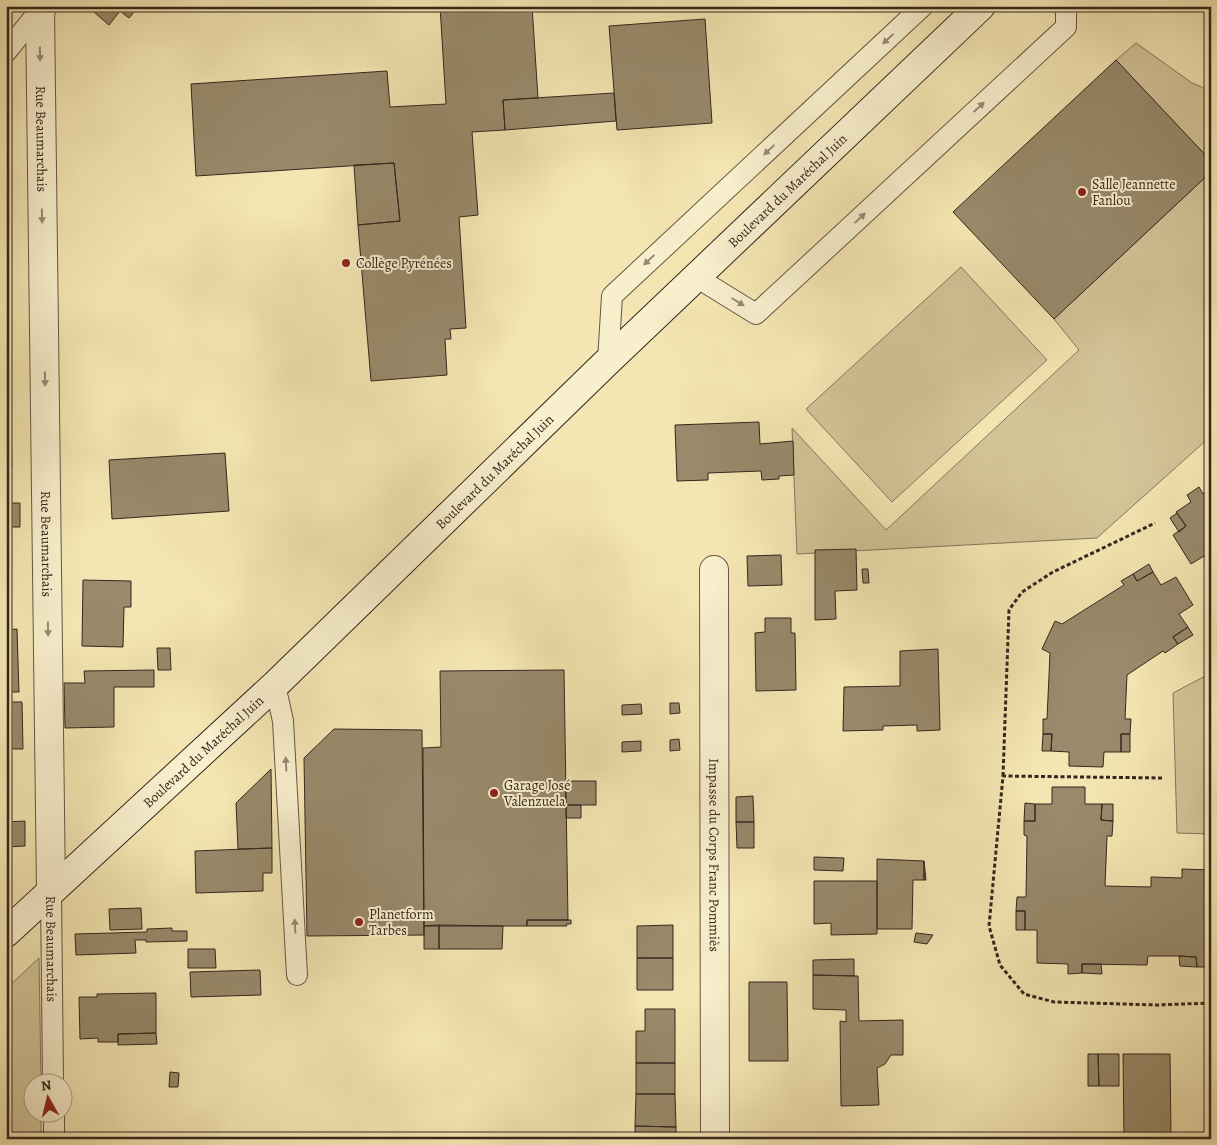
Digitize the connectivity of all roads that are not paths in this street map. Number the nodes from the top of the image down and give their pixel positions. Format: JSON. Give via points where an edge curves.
{"nodes":[{"id":1,"x":923,"y":6,"type":"edge"},
{"id":2,"x":981,"y":6,"type":"edge"},
{"id":3,"x":1066,"y":6,"type":"edge"},
{"id":4,"x":41,"y":8,"type":"edge"},
{"id":5,"x":6,"y":52,"type":"edge"},
{"id":6,"x":696,"y":277,"type":"junction"},
{"id":7,"x":608,"y":361,"type":"junction"},
{"id":8,"x":714,"y":570,"type":"dead end"},
{"id":9,"x":276,"y":685,"type":"junction"},
{"id":10,"x":51,"y":890,"type":"junction"},
{"id":11,"x":6,"y":933,"type":"edge"},
{"id":12,"x":297,"y":975,"type":"dead end"},
{"id":13,"x":53,"y":1072,"type":"edge"},
{"id":14,"x":54,"y":1122,"type":"edge"},
{"id":15,"x":54,"y":1139,"type":"edge"},
{"id":16,"x":715,"y":1139,"type":"edge"}],
"edges":[{"from":1,"to":7,"type":"lane","one_way":true,"via":[[612,296]]},
{"from":2,"to":6,"type":"street","name":"Boulevard du Maréchal Juin"},
{"from":6,"to":3,"type":"lane","one_way":true,"via":[[756,314],[1066,27]]},
{"from":4,"to":5,"type":"lane"},
{"from":4,"to":10,"type":"street","name":"Rue Beaumarchais","one_way":true},
{"from":6,"to":7,"type":"street","name":"Boulevard du Maréchal Juin"},
{"from":7,"to":9,"type":"street","name":"Boulevard du Maréchal Juin"},
{"from":8,"to":16,"type":"street","name":"Impasse du Corps Franc Pommiès"},
{"from":9,"to":10,"type":"street","name":"Boulevard du Maréchal Juin"},
{"from":12,"to":9,"type":"lane","one_way":true,"via":[[283,721]]},
{"from":10,"to":11,"type":"street","name":"Boulevard du Maréchal Juin"},
{"from":10,"to":13,"type":"lane","name":"Rue Beaumarchais"},
{"from":14,"to":15,"type":"lane"}]}
